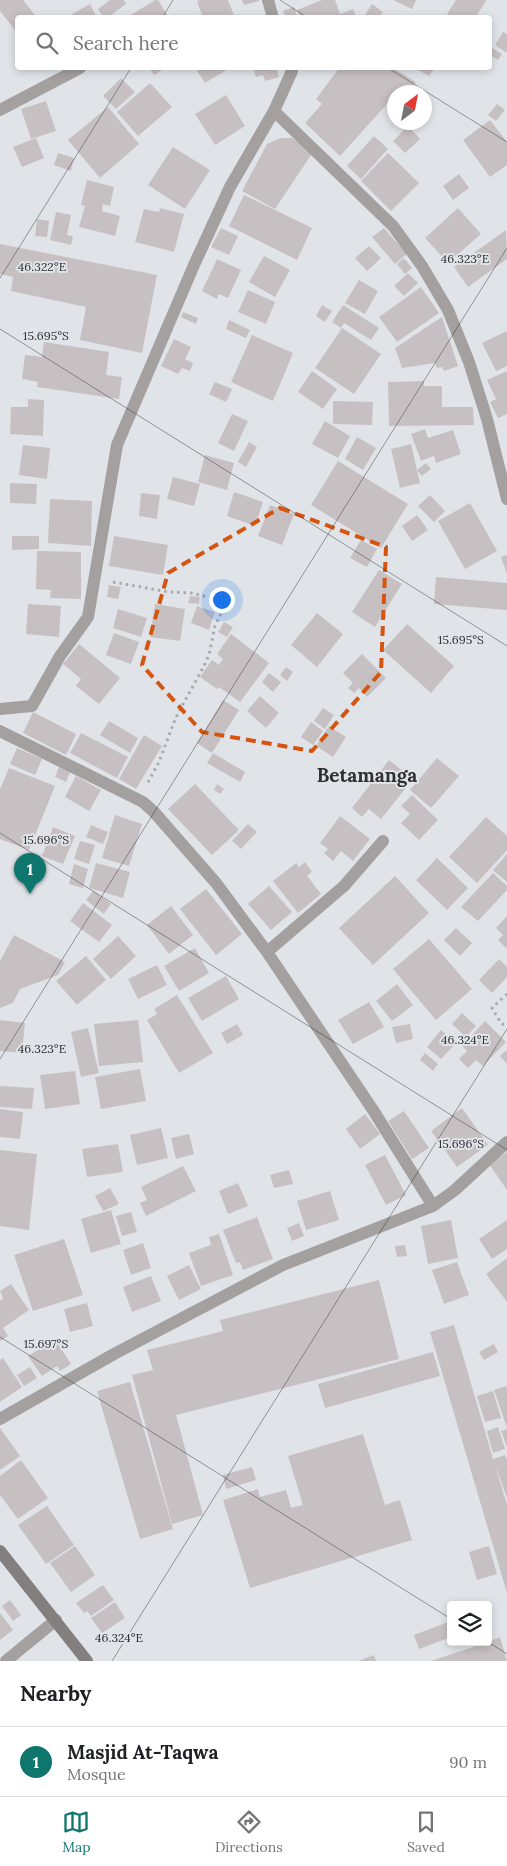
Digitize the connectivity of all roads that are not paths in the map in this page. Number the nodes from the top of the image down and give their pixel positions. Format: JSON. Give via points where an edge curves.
{"nodes":[{"id":1,"x":268,"y":0,"type":"edge"},
{"id":2,"x":272,"y":15,"type":"edge"},
{"id":3,"x":76,"y":70,"type":"edge"},
{"id":4,"x":292,"y":70,"type":"edge"},
{"id":5,"x":0,"y":110,"type":"edge"},
{"id":6,"x":274,"y":111,"type":"junction"},
{"id":7,"x":507,"y":499,"type":"edge"},
{"id":8,"x":0,"y":709,"type":"edge"},
{"id":9,"x":0,"y":731,"type":"edge"},
{"id":10,"x":383,"y":841,"type":"dead end"},
{"id":11,"x":267,"y":952,"type":"junction"},
{"id":12,"x":507,"y":1142,"type":"edge"},
{"id":13,"x":433,"y":1206,"type":"junction"},
{"id":14,"x":0,"y":1419,"type":"edge"},
{"id":15,"x":0,"y":1551,"type":"edge"},
{"id":16,"x":56,"y":1620,"type":"junction"},
{"id":17,"x":6,"y":1661,"type":"edge"},
{"id":18,"x":87,"y":1661,"type":"edge"}],
"edges":[{"from":1,"to":2,"type":"street"},
{"from":3,"to":5,"type":"street"},
{"from":4,"to":6,"type":"street"},
{"from":6,"to":7,"type":"street","via":[[393,226],[422,266],[448,310],[469,362]]},
{"from":6,"to":8,"type":"street","via":[[230,187],[117,445],[88,616],[60,656],[32,706]]},
{"from":9,"to":11,"type":"street","via":[[138,799],[154,812],[216,883]]},
{"from":10,"to":11,"type":"street","via":[[344,886]]},
{"from":11,"to":13,"type":"street"},
{"from":12,"to":13,"type":"street"},
{"from":13,"to":14,"type":"street","via":[[283,1265],[114,1354]]},
{"from":15,"to":16,"type":"street"},
{"from":16,"to":17,"type":"street"},
{"from":16,"to":18,"type":"street"}]}
